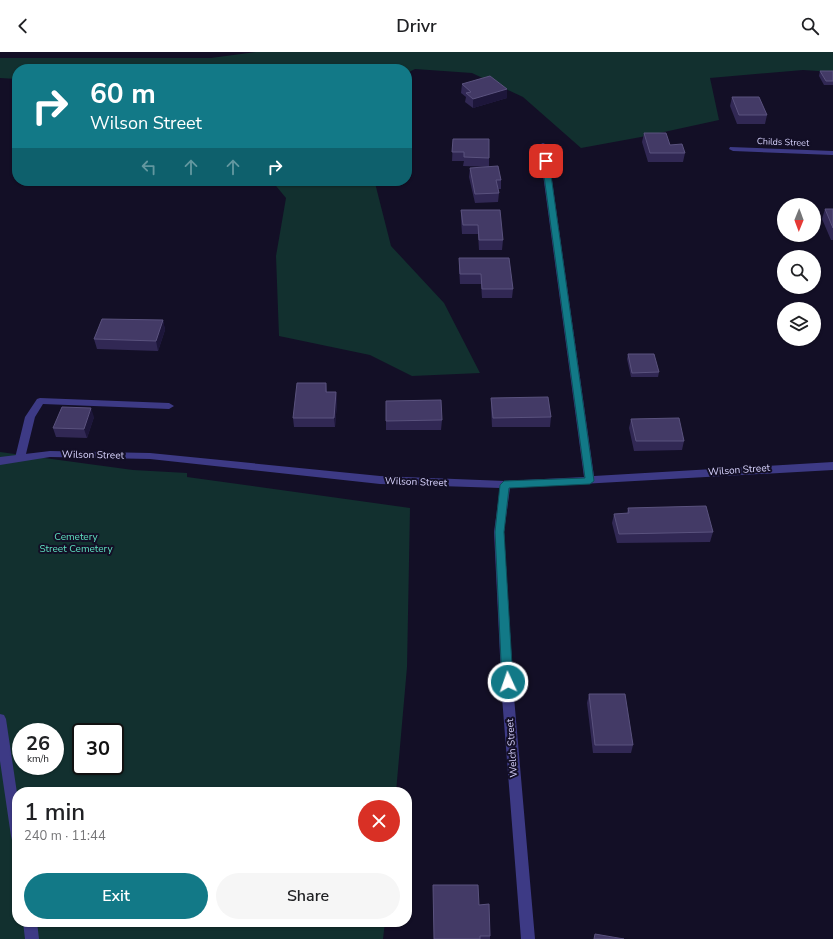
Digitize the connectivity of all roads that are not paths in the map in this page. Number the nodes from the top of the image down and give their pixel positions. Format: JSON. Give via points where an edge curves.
{"nodes":[{"id":1,"x":543,"y":145,"type":"dead end"},
{"id":2,"x":733,"y":149,"type":"dead end"},
{"id":3,"x":833,"y":153,"type":"edge"},
{"id":4,"x":168,"y":406,"type":"dead end"},
{"id":5,"x":20,"y":458,"type":"junction"},
{"id":6,"x":0,"y":461,"type":"edge"},
{"id":7,"x":833,"y":466,"type":"edge"},
{"id":8,"x":590,"y":481,"type":"junction"},
{"id":9,"x":504,"y":485,"type":"junction"},
{"id":10,"x":0,"y":718,"type":"edge"},
{"id":11,"x":12,"y":801,"type":"edge"},
{"id":12,"x":31,"y":927,"type":"edge"},
{"id":13,"x":32,"y":939,"type":"edge"},
{"id":14,"x":528,"y":939,"type":"edge"}],
"edges":[{"from":1,"to":8,"type":"street"},
{"from":2,"to":3,"type":"street","name":"Childs Street"},
{"from":4,"to":5,"type":"street","via":[[40,401],[30,418]]},
{"from":5,"to":6,"type":"street","name":"Wilson Street"},
{"from":5,"to":9,"type":"street","name":"Wilson Street","via":[[50,454],[150,456],[380,480]]},
{"from":7,"to":8,"type":"street","name":"Wilson Street"},
{"from":8,"to":9,"type":"street","name":"Wilson Street"},
{"from":9,"to":14,"type":"street","name":"Welch Street","via":[[499,532],[508,697]]},
{"from":10,"to":11,"type":"street"},
{"from":12,"to":13,"type":"street"}]}
